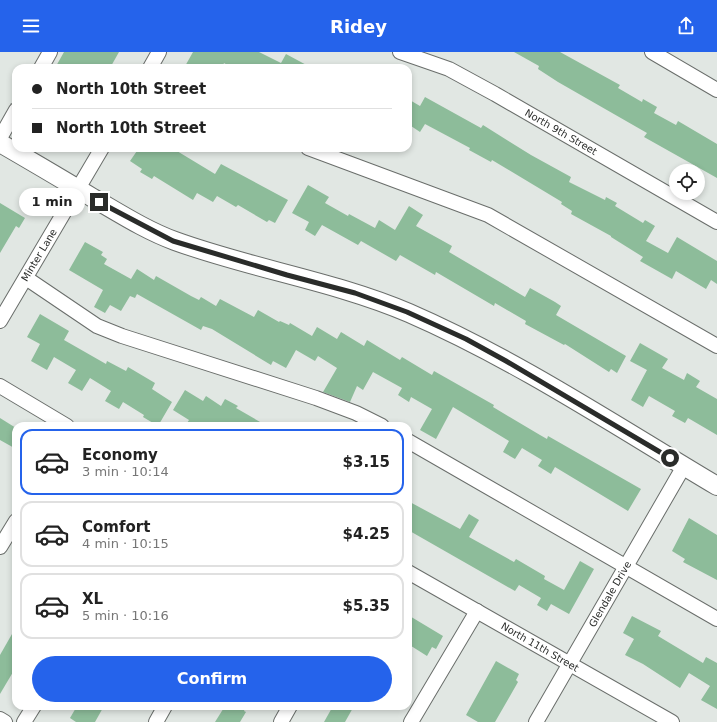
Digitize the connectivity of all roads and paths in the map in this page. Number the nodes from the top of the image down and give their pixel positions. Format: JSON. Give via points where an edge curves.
{"nodes":[{"id":1,"x":50,"y":52,"type":"edge"},
{"id":2,"x":159,"y":52,"type":"edge"},
{"id":3,"x":400,"y":52,"type":"edge"},
{"id":4,"x":652,"y":52,"type":"edge"},
{"id":5,"x":43,"y":64,"type":"edge"},
{"id":6,"x":152,"y":64,"type":"edge"},
{"id":7,"x":717,"y":90,"type":"edge"},
{"id":8,"x":12,"y":117,"type":"edge"},
{"id":9,"x":0,"y":138,"type":"edge"},
{"id":10,"x":0,"y":143,"type":"edge"},
{"id":11,"x":12,"y":150,"type":"edge"},
{"id":12,"x":15,"y":152,"type":"edge"},
{"id":13,"x":100,"y":152,"type":"edge"},
{"id":14,"x":319,"y":152,"type":"edge"},
{"id":15,"x":78,"y":189,"type":"junction"},
{"id":16,"x":717,"y":222,"type":"edge"},
{"id":17,"x":26,"y":278,"type":"junction"},
{"id":18,"x":0,"y":321,"type":"edge"},
{"id":19,"x":717,"y":346,"type":"edge"},
{"id":20,"x":0,"y":386,"type":"edge"},
{"id":21,"x":60,"y":422,"type":"edge"},
{"id":22,"x":374,"y":422,"type":"edge"},
{"id":23,"x":412,"y":443,"type":"edge"},
{"id":24,"x":684,"y":466,"type":"junction"},
{"id":25,"x":717,"y":486,"type":"edge"},
{"id":26,"x":12,"y":528,"type":"edge"},
{"id":27,"x":0,"y":547,"type":"edge"},
{"id":28,"x":625,"y":567,"type":"junction"},
{"id":29,"x":412,"y":574,"type":"edge"},
{"id":30,"x":477,"y":611,"type":"junction"},
{"id":31,"x":717,"y":619,"type":"edge"},
{"id":32,"x":570,"y":664,"type":"junction"},
{"id":33,"x":32,"y":710,"type":"edge"},
{"id":34,"x":163,"y":710,"type":"edge"},
{"id":35,"x":288,"y":710,"type":"edge"},
{"id":36,"x":0,"y":719,"type":"edge"},
{"id":37,"x":5,"y":722,"type":"edge"},
{"id":38,"x":24,"y":722,"type":"edge"},
{"id":39,"x":156,"y":722,"type":"edge"},
{"id":40,"x":281,"y":722,"type":"edge"},
{"id":41,"x":411,"y":722,"type":"edge"},
{"id":42,"x":536,"y":722,"type":"edge"},
{"id":43,"x":672,"y":722,"type":"edge"}],
"edges":[{"from":1,"to":5,"type":"street"},
{"from":2,"to":6,"type":"street"},
{"from":3,"to":16,"type":"street","name":"North 9th Street","via":[[449,69]]},
{"from":4,"to":7,"type":"street"},
{"from":8,"to":9,"type":"street"},
{"from":10,"to":11,"type":"main road"},
{"from":12,"to":15,"type":"main road"},
{"from":13,"to":15,"type":"street","name":"Minter Lane"},
{"from":14,"to":19,"type":"street","via":[[488,216]]},
{"from":15,"to":17,"type":"street","name":"Minter Lane"},
{"from":15,"to":24,"type":"main road","via":[[173,241],[355,293],[407,312],[466,339],[533,376]]},
{"from":17,"to":18,"type":"street","name":"Minter Lane"},
{"from":17,"to":22,"type":"street","via":[[97,326],[316,398]]},
{"from":20,"to":21,"type":"street"},
{"from":23,"to":28,"type":"street"},
{"from":24,"to":25,"type":"main road"},
{"from":24,"to":28,"type":"street","name":"Glendale Drive"},
{"from":26,"to":27,"type":"street"},
{"from":28,"to":31,"type":"street"},
{"from":28,"to":32,"type":"street","name":"Glendale Drive"},
{"from":29,"to":30,"type":"street","name":"North 11th Street"},
{"from":30,"to":32,"type":"street","name":"North 11th Street"},
{"from":30,"to":41,"type":"street"},
{"from":32,"to":42,"type":"street","name":"Glendale Drive"},
{"from":32,"to":43,"type":"street","name":"North 11th Street"},
{"from":33,"to":38,"type":"street"},
{"from":34,"to":39,"type":"street"},
{"from":35,"to":40,"type":"street"},
{"from":36,"to":37,"type":"street"}]}
